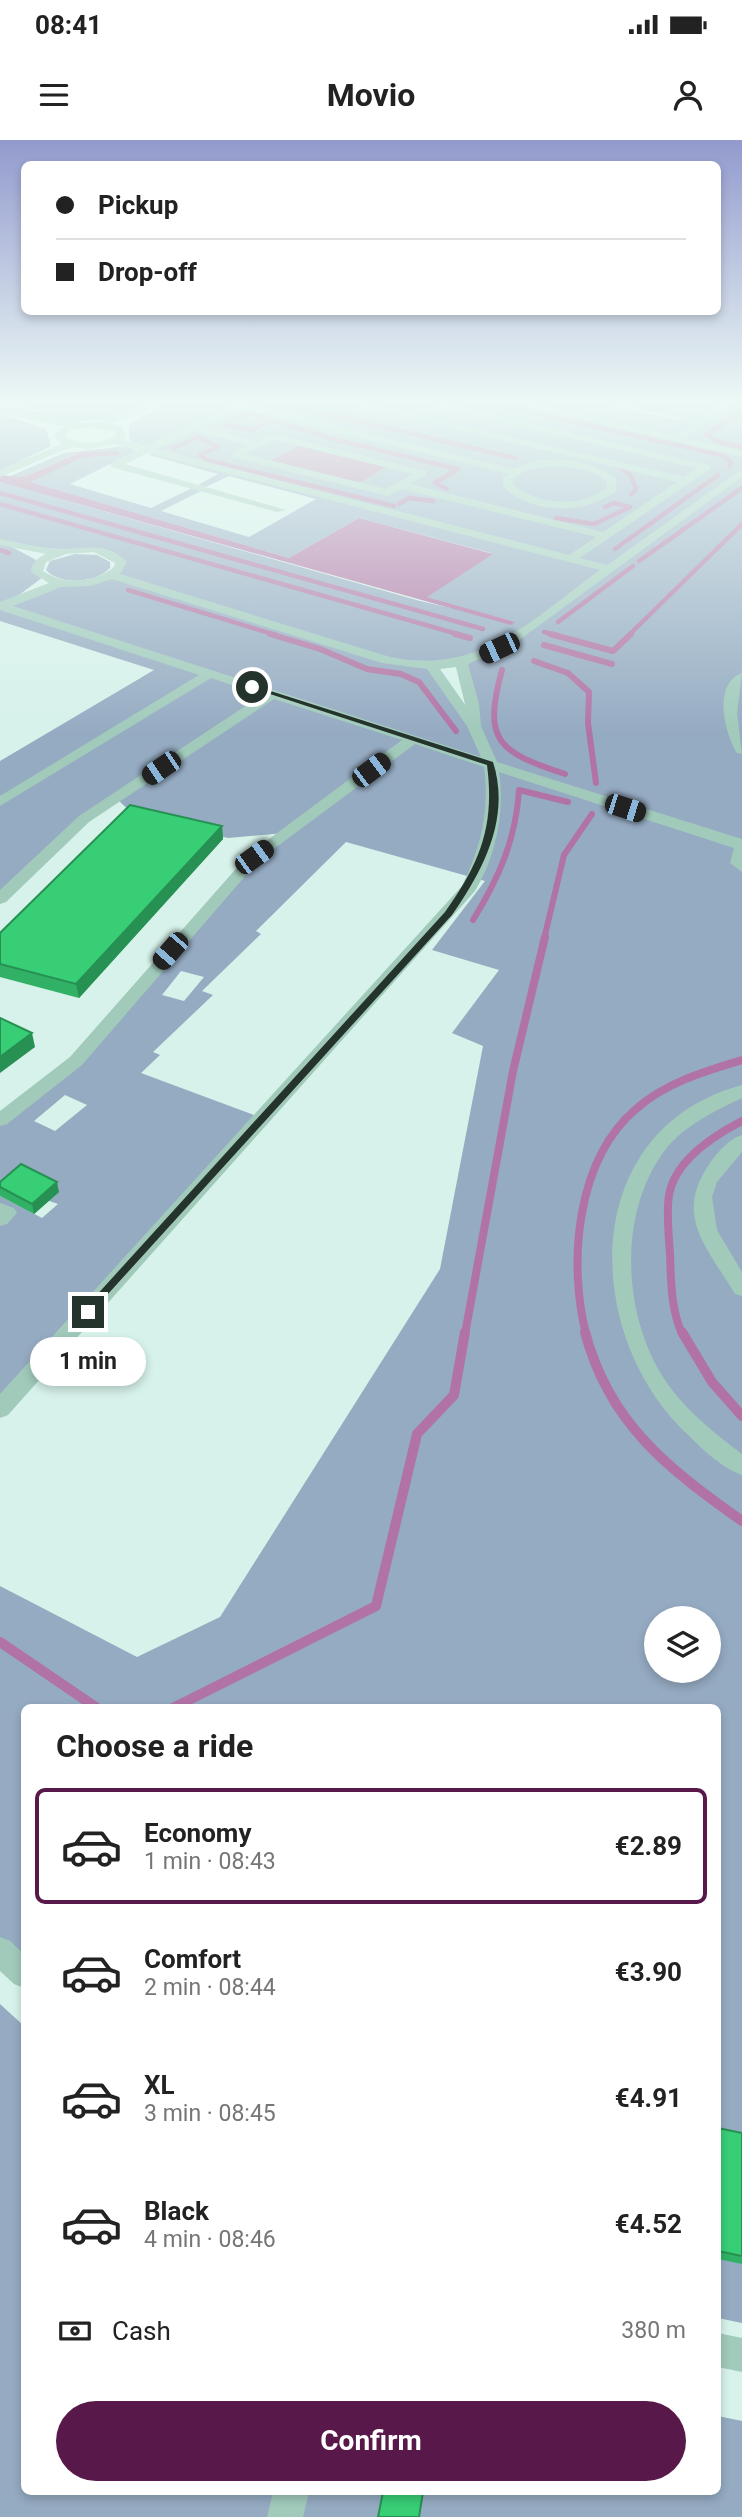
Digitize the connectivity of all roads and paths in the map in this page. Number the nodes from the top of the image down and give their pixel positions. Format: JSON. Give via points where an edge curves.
{"nodes":[{"id":1,"x":390,"y":512,"type":"edge"},
{"id":2,"x":445,"y":512,"type":"edge"},
{"id":3,"x":507,"y":512,"type":"edge"},
{"id":4,"x":640,"y":512,"type":"edge"},
{"id":5,"x":687,"y":512,"type":"edge"},
{"id":6,"x":429,"y":522,"type":"junction"},
{"id":7,"x":605,"y":536,"type":"junction"},
{"id":8,"x":4,"y":543,"type":"edge"},
{"id":9,"x":58,"y":553,"type":"junction"},
{"id":10,"x":571,"y":559,"type":"junction"},
{"id":11,"x":40,"y":562,"type":"junction"},
{"id":12,"x":609,"y":569,"type":"junction"},
{"id":13,"x":111,"y":575,"type":"junction"},
{"id":14,"x":43,"y":577,"type":"junction"},
{"id":15,"x":60,"y":583,"type":"junction"},
{"id":16,"x":15,"y":599,"type":"junction"},
{"id":17,"x":1,"y":606,"type":"edge"},
{"id":18,"x":461,"y":663,"type":"junction"},
{"id":19,"x":432,"y":666,"type":"junction"},
{"id":20,"x":209,"y":674,"type":"junction"},
{"id":21,"x":742,"y":677,"type":"edge"},
{"id":22,"x":274,"y":694,"type":"junction"},
{"id":23,"x":474,"y":727,"type":"junction"},
{"id":24,"x":413,"y":739,"type":"junction"},
{"id":25,"x":742,"y":750,"type":"edge"},
{"id":26,"x":490,"y":764,"type":"junction"},
{"id":27,"x":0,"y":802,"type":"edge"},
{"id":28,"x":741,"y":844,"type":"edge"},
{"id":29,"x":742,"y":867,"type":"edge"},
{"id":30,"x":0,"y":899,"type":"edge"},
{"id":31,"x":742,"y":1091,"type":"edge"},
{"id":32,"x":0,"y":1120,"type":"edge"},
{"id":33,"x":742,"y":1141,"type":"edge"},
{"id":34,"x":0,"y":1210,"type":"edge"},
{"id":35,"x":0,"y":1219,"type":"edge"},
{"id":36,"x":742,"y":1289,"type":"edge"},
{"id":37,"x":0,"y":1409,"type":"edge"},
{"id":38,"x":742,"y":1466,"type":"edge"},
{"id":39,"x":0,"y":1951,"type":"edge"},
{"id":40,"x":21,"y":1971,"type":"edge"},
{"id":41,"x":721,"y":2351,"type":"edge"},
{"id":42,"x":742,"y":2355,"type":"edge"},
{"id":43,"x":290,"y":2495,"type":"edge"},
{"id":44,"x":285,"y":2517,"type":"edge"}],
"edges":[{"from":1,"to":6,"type":"lane"},
{"from":2,"to":6,"type":"lane"},
{"from":3,"to":7,"type":"lane"},
{"from":4,"to":7,"type":"lane"},
{"from":5,"to":12,"type":"lane"},
{"from":6,"to":10,"type":"lane"},
{"from":7,"to":10,"type":"lane"},
{"from":8,"to":9,"type":"lane"},
{"from":8,"to":11,"type":"lane"},
{"from":9,"to":11,"type":"lane"},
{"from":9,"to":13,"type":"lane","via":[[79,549],[107,552],[121,562]]},
{"from":10,"to":12,"type":"lane"},
{"from":11,"to":14,"type":"lane","via":[[37,572]]},
{"from":12,"to":18,"type":"lane","via":[[499,648]]},
{"from":13,"to":15,"type":"lane","via":[[91,582]]},
{"from":13,"to":19,"type":"lane","via":[[387,660]]},
{"from":14,"to":15,"type":"lane"},
{"from":14,"to":16,"type":"lane"},
{"from":15,"to":16,"type":"lane"},
{"from":16,"to":17,"type":"lane"},
{"from":17,"to":20,"type":"lane"},
{"from":18,"to":19,"type":"lane"},
{"from":18,"to":23,"type":"lane"},
{"from":19,"to":23,"type":"lane","via":[[451,701]]},
{"from":20,"to":22,"type":"lane"},
{"from":20,"to":27,"type":"lane"},
{"from":21,"to":25,"type":"lane","via":[[732,699],[732,733]]},
{"from":22,"to":24,"type":"lane"},
{"from":22,"to":30,"type":"lane","via":[[84,819]]},
{"from":23,"to":26,"type":"lane"},
{"from":24,"to":26,"type":"lane"},
{"from":24,"to":32,"type":"lane","via":[[254,857],[76,1061]]},
{"from":26,"to":28,"type":"lane"},
{"from":26,"to":37,"type":"lane","via":[[493,825],[484,858],[468,888]]},
{"from":28,"to":29,"type":"lane","via":[[738,863]]},
{"from":31,"to":38,"type":"lane","via":[[694,1115],[664,1139],[644,1165],[632,1195],[621,1274],[633,1333],[657,1385],[684,1417]]},
{"from":33,"to":36,"type":"lane","via":[[701,1193],[699,1211]]},
{"from":34,"to":35,"type":"lane","via":[[7,1213]]},
{"from":39,"to":40,"type":"lane"},
{"from":41,"to":42,"type":"lane"},
{"from":43,"to":44,"type":"lane"}]}
